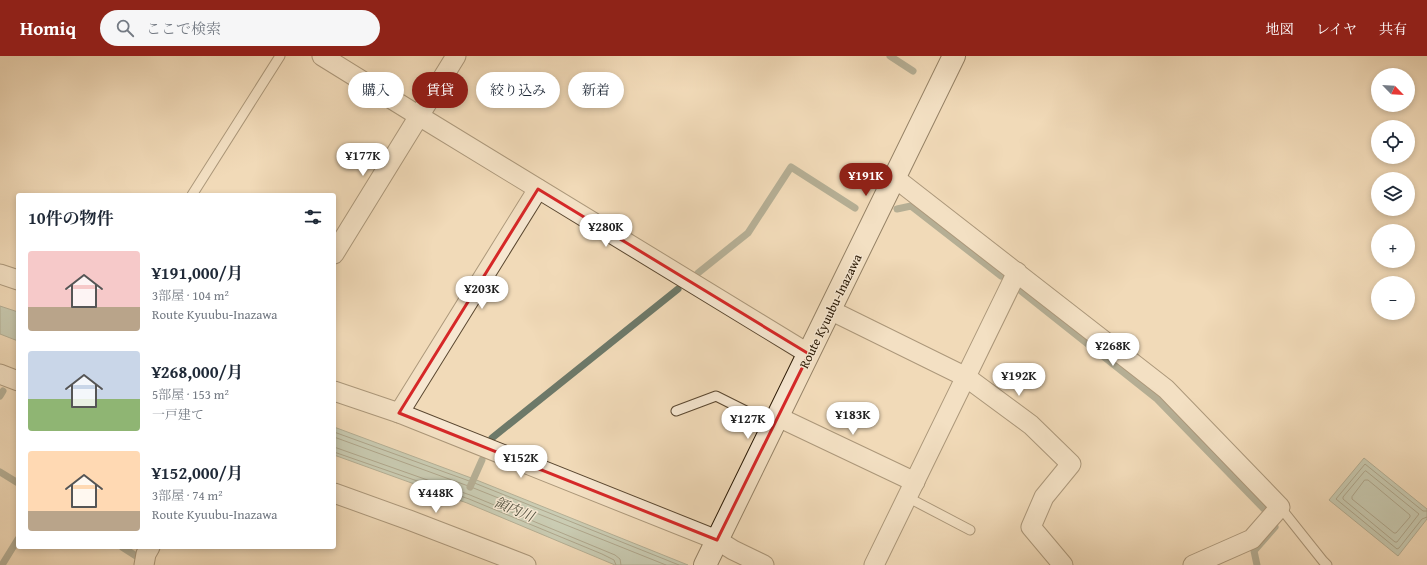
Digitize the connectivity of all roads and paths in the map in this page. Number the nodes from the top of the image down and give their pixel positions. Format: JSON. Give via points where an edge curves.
{"nodes":[{"id":1,"x":280,"y":56,"type":"edge"},
{"id":2,"x":322,"y":56,"type":"edge"},
{"id":3,"x":456,"y":56,"type":"edge"},
{"id":4,"x":954,"y":56,"type":"edge"},
{"id":5,"x":419,"y":116,"type":"junction"},
{"id":6,"x":895,"y":178,"type":"junction"},
{"id":7,"x":538,"y":189,"type":"junction"},
{"id":8,"x":193,"y":193,"type":"edge"},
{"id":9,"x":336,"y":251,"type":"edge"},
{"id":10,"x":1017,"y":272,"type":"junction"},
{"id":11,"x":0,"y":274,"type":"edge"},
{"id":12,"x":16,"y":279,"type":"edge"},
{"id":13,"x":830,"y":310,"type":"junction"},
{"id":14,"x":809,"y":354,"type":"junction"},
{"id":15,"x":0,"y":374,"type":"edge"},
{"id":16,"x":966,"y":377,"type":"junction"},
{"id":17,"x":16,"y":380,"type":"edge"},
{"id":18,"x":336,"y":392,"type":"edge"},
{"id":19,"x":676,"y":411,"type":"dead end"},
{"id":20,"x":399,"y":413,"type":"junction"},
{"id":21,"x":776,"y":421,"type":"junction"},
{"id":22,"x":911,"y":489,"type":"junction"},
{"id":23,"x":336,"y":494,"type":"edge"},
{"id":24,"x":1280,"y":506,"type":"junction"},
{"id":25,"x":970,"y":530,"type":"dead end"},
{"id":26,"x":149,"y":549,"type":"edge"},
{"id":27,"x":712,"y":551,"type":"edge"},
{"id":28,"x":144,"y":565,"type":"edge"},
{"id":29,"x":526,"y":565,"type":"edge"},
{"id":30,"x":764,"y":565,"type":"edge"},
{"id":31,"x":874,"y":565,"type":"edge"},
{"id":32,"x":1063,"y":565,"type":"edge"},
{"id":33,"x":1193,"y":565,"type":"edge"},
{"id":34,"x":1327,"y":565,"type":"edge"}],
"edges":[{"from":1,"to":8,"type":"lane"},
{"from":2,"to":5,"type":"street"},
{"from":3,"to":5,"type":"street"},
{"from":4,"to":6,"type":"main road","name":"Route Kyuubu-Inazawa"},
{"from":5,"to":7,"type":"street"},
{"from":5,"to":9,"type":"street"},
{"from":6,"to":10,"type":"street"},
{"from":6,"to":13,"type":"main road","name":"Route Kyuubu-Inazawa"},
{"from":7,"to":14,"type":"street"},
{"from":7,"to":20,"type":"street"},
{"from":10,"to":16,"type":"street"},
{"from":10,"to":24,"type":"street","via":[[1166,389]]},
{"from":11,"to":12,"type":"street"},
{"from":13,"to":14,"type":"main road","name":"Route Kyuubu-Inazawa"},
{"from":13,"to":16,"type":"street"},
{"from":14,"to":21,"type":"main road","name":"Route Kyuubu-Inazawa"},
{"from":15,"to":17,"type":"street"},
{"from":16,"to":22,"type":"street"},
{"from":16,"to":32,"type":"street","via":[[1031,425],[1071,464],[1044,497],[1031,527]]},
{"from":18,"to":20,"type":"street"},
{"from":19,"to":21,"type":"lane","via":[[716,396]]},
{"from":20,"to":27,"type":"street"},
{"from":21,"to":22,"type":"street"},
{"from":21,"to":27,"type":"main road","name":"Route Kyuubu-Inazawa"},
{"from":22,"to":25,"type":"lane"},
{"from":22,"to":31,"type":"street"},
{"from":23,"to":29,"type":"street"},
{"from":24,"to":33,"type":"street","via":[[1252,538]]},
{"from":24,"to":34,"type":"lane"},
{"from":26,"to":28,"type":"street"},
{"from":27,"to":30,"type":"street","via":[[733,550]]}]}
